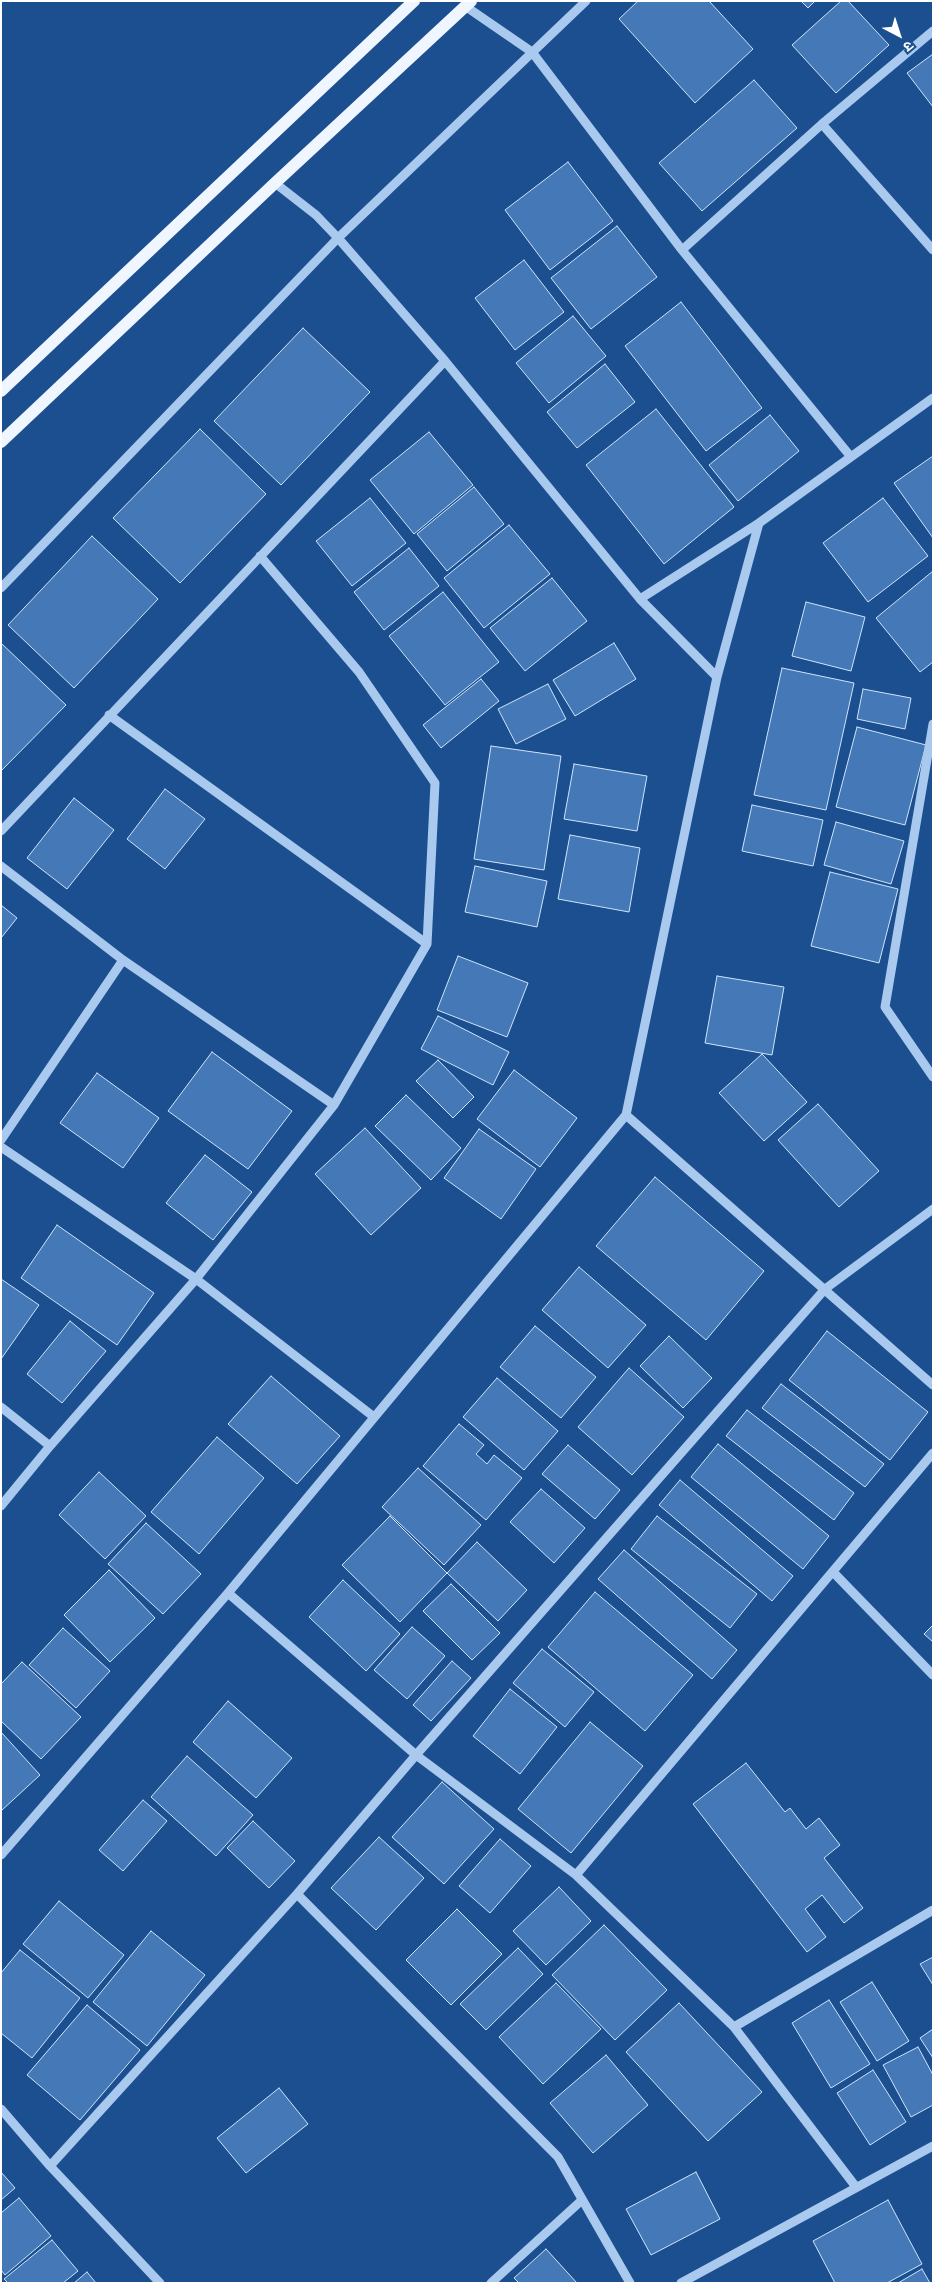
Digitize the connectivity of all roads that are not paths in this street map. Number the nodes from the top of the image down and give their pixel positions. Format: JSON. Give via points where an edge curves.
{"nodes":[{"id":1,"x":414,"y":1,"type":"edge"},
{"id":2,"x":586,"y":1,"type":"edge"},
{"id":3,"x":468,"y":4,"type":"edge"},
{"id":4,"x":933,"y":31,"type":"edge"},
{"id":5,"x":532,"y":52,"type":"junction"},
{"id":6,"x":822,"y":124,"type":"junction"},
{"id":7,"x":275,"y":183,"type":"junction"},
{"id":8,"x":338,"y":238,"type":"junction"},
{"id":9,"x":682,"y":250,"type":"junction"},
{"id":10,"x":933,"y":250,"type":"edge"},
{"id":11,"x":444,"y":361,"type":"junction"},
{"id":12,"x":1,"y":391,"type":"edge"},
{"id":13,"x":933,"y":398,"type":"edge"},
{"id":14,"x":1,"y":442,"type":"edge"},
{"id":15,"x":851,"y":457,"type":"junction"},
{"id":16,"x":758,"y":523,"type":"junction"},
{"id":17,"x":260,"y":556,"type":"junction"},
{"id":18,"x":1,"y":588,"type":"edge"},
{"id":19,"x":640,"y":599,"type":"junction"},
{"id":20,"x":717,"y":678,"type":"junction"},
{"id":21,"x":109,"y":715,"type":"junction"},
{"id":22,"x":933,"y":724,"type":"edge"},
{"id":23,"x":1,"y":831,"type":"edge"},
{"id":24,"x":1,"y":866,"type":"edge"},
{"id":25,"x":427,"y":944,"type":"junction"},
{"id":26,"x":122,"y":960,"type":"junction"},
{"id":27,"x":933,"y":1077,"type":"edge"},
{"id":28,"x":334,"y":1105,"type":"junction"},
{"id":29,"x":626,"y":1115,"type":"junction"},
{"id":30,"x":1,"y":1140,"type":"edge"},
{"id":31,"x":1,"y":1148,"type":"edge"},
{"id":32,"x":933,"y":1208,"type":"edge"},
{"id":33,"x":196,"y":1279,"type":"junction"},
{"id":34,"x":825,"y":1289,"type":"junction"},
{"id":35,"x":933,"y":1385,"type":"edge"},
{"id":36,"x":1,"y":1407,"type":"edge"},
{"id":37,"x":374,"y":1417,"type":"junction"},
{"id":38,"x":50,"y":1446,"type":"junction"},
{"id":39,"x":933,"y":1453,"type":"edge"},
{"id":40,"x":1,"y":1506,"type":"edge"},
{"id":41,"x":833,"y":1572,"type":"junction"},
{"id":42,"x":228,"y":1593,"type":"junction"},
{"id":43,"x":933,"y":1675,"type":"edge"},
{"id":44,"x":416,"y":1755,"type":"junction"},
{"id":45,"x":1,"y":1855,"type":"edge"},
{"id":46,"x":576,"y":1875,"type":"junction"},
{"id":47,"x":297,"y":1894,"type":"junction"},
{"id":48,"x":933,"y":1910,"type":"edge"},
{"id":49,"x":734,"y":2027,"type":"junction"},
{"id":50,"x":1,"y":2109,"type":"edge"},
{"id":51,"x":933,"y":2146,"type":"edge"},
{"id":52,"x":50,"y":2166,"type":"junction"},
{"id":53,"x":856,"y":2187,"type":"junction"},
{"id":54,"x":582,"y":2200,"type":"junction"},
{"id":55,"x":160,"y":2283,"type":"edge"},
{"id":56,"x":490,"y":2283,"type":"edge"},
{"id":57,"x":630,"y":2283,"type":"edge"},
{"id":58,"x":681,"y":2283,"type":"edge"}],
"edges":[{"from":1,"to":12,"type":"main road"},
{"from":2,"to":5,"type":"street"},
{"from":3,"to":5,"type":"street"},
{"from":3,"to":7,"type":"main road"},
{"from":4,"to":6,"type":"street"},
{"from":5,"to":8,"type":"street"},
{"from":5,"to":9,"type":"street"},
{"from":6,"to":9,"type":"street"},
{"from":6,"to":10,"type":"street"},
{"from":7,"to":8,"type":"street","via":[[316,215]]},
{"from":7,"to":14,"type":"main road"},
{"from":8,"to":11,"type":"street"},
{"from":8,"to":18,"type":"street"},
{"from":9,"to":15,"type":"street"},
{"from":11,"to":17,"type":"street"},
{"from":11,"to":19,"type":"street"},
{"from":13,"to":15,"type":"street"},
{"from":15,"to":16,"type":"street"},
{"from":16,"to":19,"type":"street"},
{"from":16,"to":20,"type":"street"},
{"from":17,"to":21,"type":"street"},
{"from":17,"to":25,"type":"street","via":[[359,672],[435,783]]},
{"from":19,"to":20,"type":"street"},
{"from":20,"to":29,"type":"street"},
{"from":21,"to":23,"type":"street"},
{"from":21,"to":25,"type":"street"},
{"from":22,"to":27,"type":"street","via":[[884,1007]]},
{"from":24,"to":26,"type":"street"},
{"from":25,"to":28,"type":"street"},
{"from":26,"to":28,"type":"street"},
{"from":26,"to":30,"type":"street"},
{"from":28,"to":33,"type":"street"},
{"from":29,"to":34,"type":"street"},
{"from":29,"to":37,"type":"street"},
{"from":31,"to":33,"type":"street"},
{"from":32,"to":34,"type":"street"},
{"from":33,"to":37,"type":"street"},
{"from":33,"to":38,"type":"street"},
{"from":34,"to":35,"type":"street"},
{"from":34,"to":44,"type":"street"},
{"from":36,"to":38,"type":"street"},
{"from":37,"to":42,"type":"street"},
{"from":38,"to":40,"type":"street"},
{"from":39,"to":41,"type":"street"},
{"from":41,"to":43,"type":"street"},
{"from":41,"to":46,"type":"street"},
{"from":42,"to":44,"type":"street"},
{"from":42,"to":45,"type":"street"},
{"from":44,"to":46,"type":"street"},
{"from":44,"to":47,"type":"street"},
{"from":46,"to":49,"type":"street"},
{"from":47,"to":52,"type":"street"},
{"from":47,"to":54,"type":"street","via":[[558,2157]]},
{"from":48,"to":49,"type":"street"},
{"from":49,"to":53,"type":"street"},
{"from":50,"to":52,"type":"street"},
{"from":51,"to":53,"type":"street"},
{"from":52,"to":55,"type":"street"},
{"from":53,"to":58,"type":"street"},
{"from":54,"to":56,"type":"street"},
{"from":54,"to":57,"type":"street"}]}
